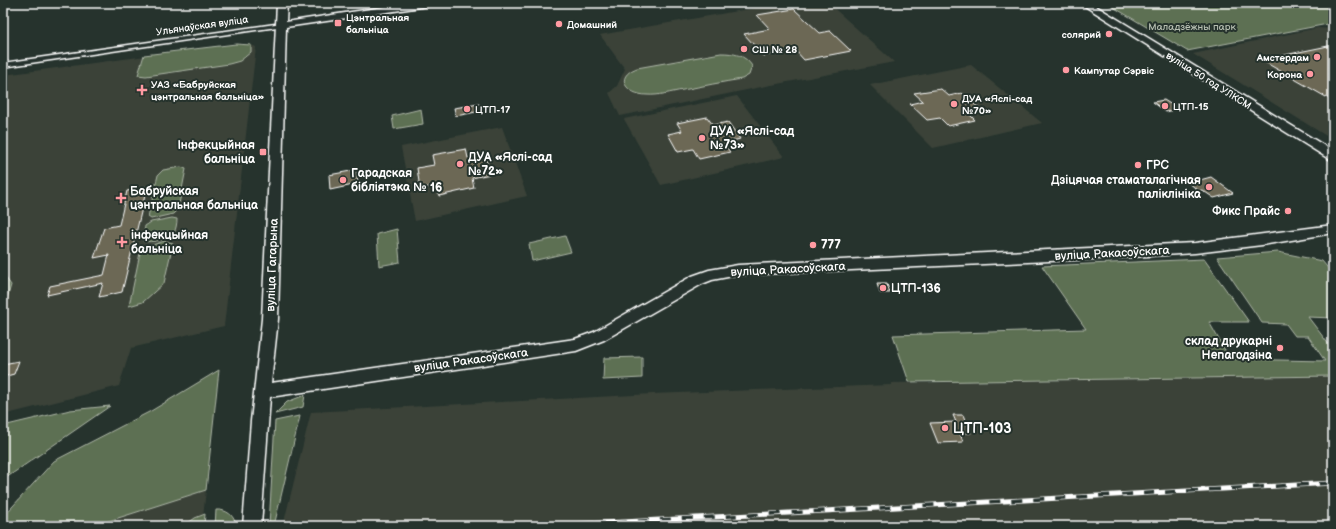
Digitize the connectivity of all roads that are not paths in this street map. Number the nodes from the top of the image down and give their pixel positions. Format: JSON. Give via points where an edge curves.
{"nodes":[{"id":1,"x":282,"y":3,"type":"edge"},
{"id":2,"x":428,"y":3,"type":"edge"},
{"id":3,"x":1085,"y":3,"type":"edge"},
{"id":4,"x":282,"y":25,"type":"junction"},
{"id":5,"x":3,"y":65,"type":"edge"},
{"id":6,"x":1333,"y":156,"type":"edge"},
{"id":7,"x":1333,"y":229,"type":"edge"},
{"id":8,"x":263,"y":391,"type":"junction"},
{"id":9,"x":252,"y":526,"type":"edge"}],
"edges":[{"from":1,"to":4,"type":"main road","name":"вуліца Гагарына"},
{"from":2,"to":4,"type":"main road","name":"Ульянаўская вуліца"},
{"from":3,"to":6,"type":"main road","name":"вуліца 50 год УЛКСМ"},
{"from":4,"to":5,"type":"street","name":"Ульянаўская вуліца"},
{"from":4,"to":8,"type":"main road","name":"вуліца Гагарына","via":[[270,319]]},
{"from":7,"to":8,"type":"main road","name":"вуліца Ракасоўскага","via":[[1195,248],[1116,254],[738,270],[709,274],[599,336],[576,345]]},
{"from":8,"to":9,"type":"main road","name":"вуліца Гагарына"}]}
